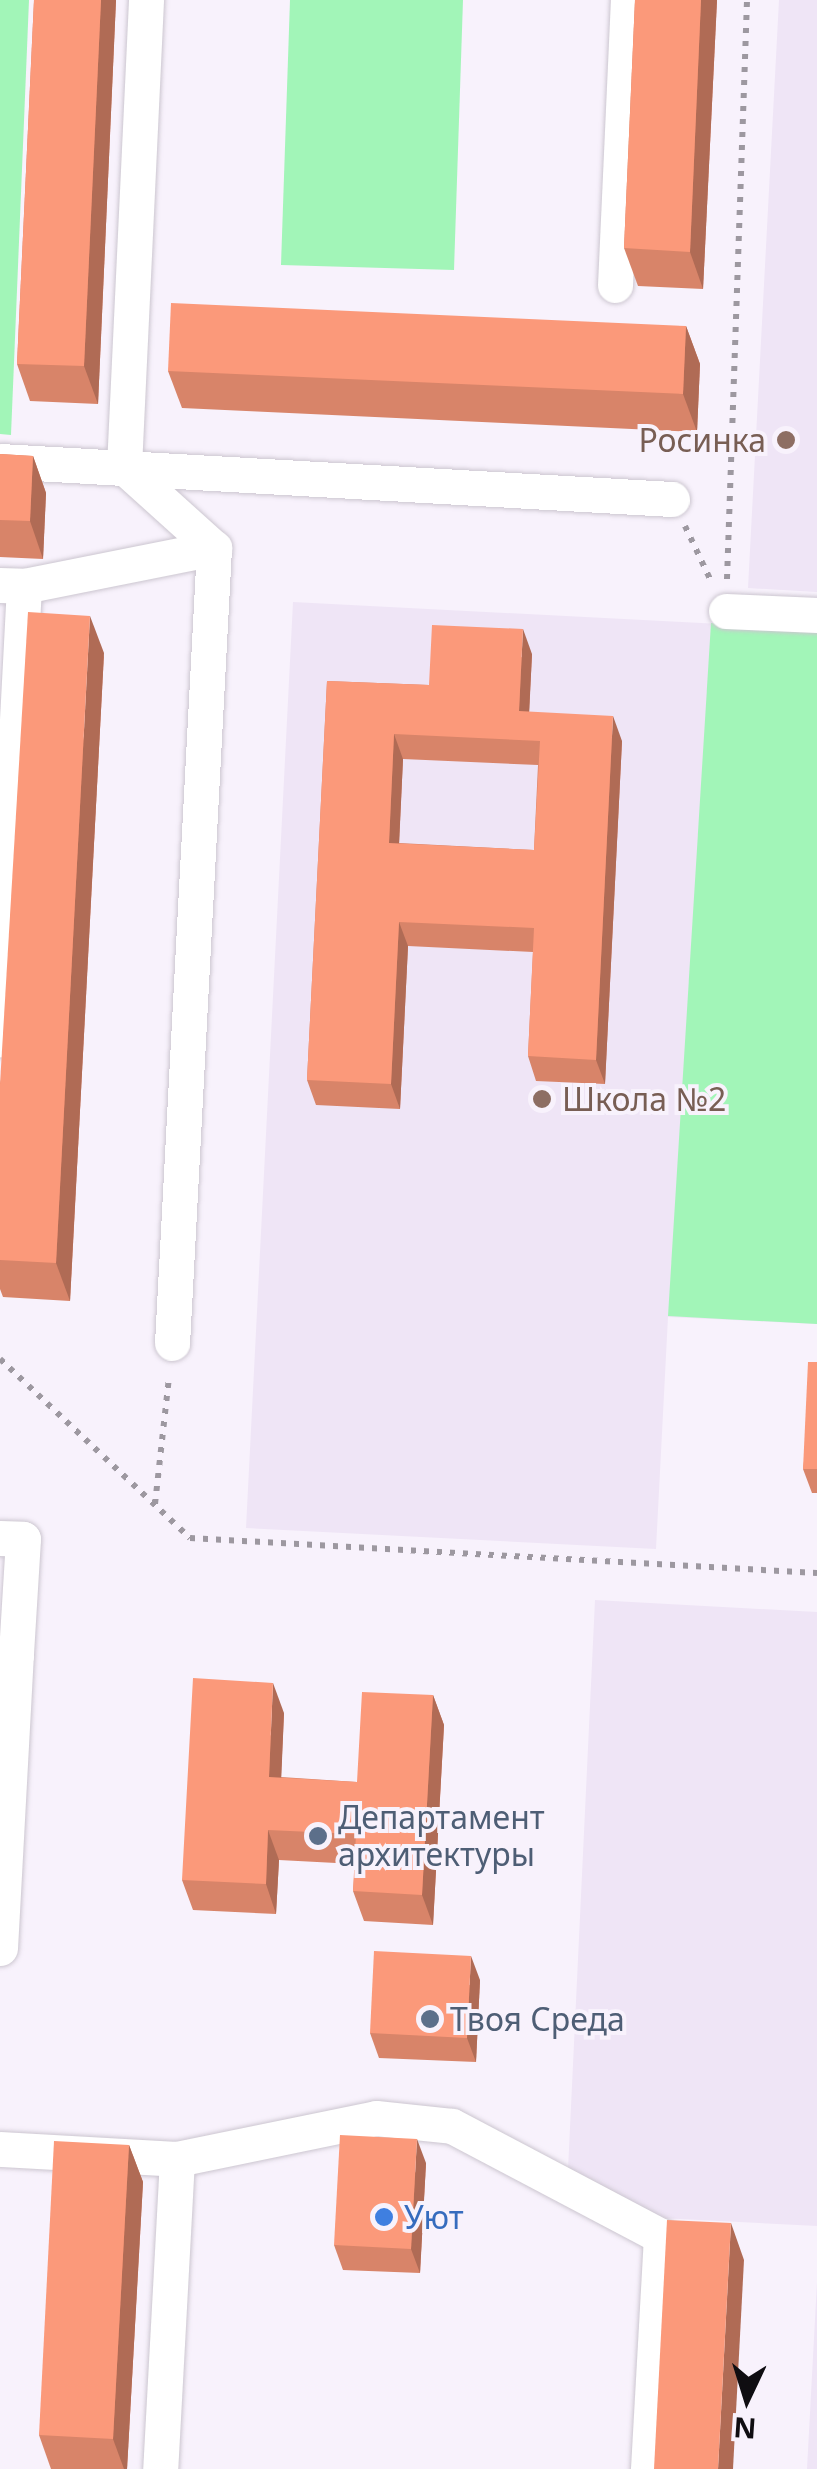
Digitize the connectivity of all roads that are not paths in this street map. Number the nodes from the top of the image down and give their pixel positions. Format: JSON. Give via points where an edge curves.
{"nodes":[{"id":1,"x":146,"y":0,"type":"edge"},
{"id":2,"x":628,"y":0,"type":"edge"},
{"id":3,"x":615,"y":285,"type":"dead end"},
{"id":4,"x":0,"y":461,"type":"edge"},
{"id":5,"x":124,"y":467,"type":"junction"},
{"id":6,"x":672,"y":499,"type":"road end"},
{"id":7,"x":214,"y":548,"type":"junction"},
{"id":8,"x":12,"y":585,"type":"edge"},
{"id":9,"x":726,"y":611,"type":"road end"},
{"id":10,"x":817,"y":615,"type":"edge"},
{"id":11,"x":0,"y":1039,"type":"edge"},
{"id":12,"x":172,"y":1343,"type":"road end"},
{"id":13,"x":0,"y":1538,"type":"edge"},
{"id":14,"x":8,"y":1654,"type":"edge"},
{"id":15,"x":0,"y":1948,"type":"edge"},
{"id":16,"x":0,"y":2150,"type":"edge"},
{"id":17,"x":177,"y":2159,"type":"junction"},
{"id":18,"x":160,"y":2469,"type":"edge"},
{"id":19,"x":648,"y":2469,"type":"edge"}],
"edges":[{"from":1,"to":5,"type":"street"},
{"from":2,"to":3,"type":"street"},
{"from":4,"to":5,"type":"street"},
{"from":5,"to":6,"type":"street"},
{"from":5,"to":7,"type":"street"},
{"from":7,"to":8,"type":"street"},
{"from":7,"to":12,"type":"street"},
{"from":8,"to":11,"type":"street"},
{"from":9,"to":10,"type":"street"},
{"from":13,"to":14,"type":"street","via":[[22,1539]]},
{"from":14,"to":15,"type":"street"},
{"from":16,"to":17,"type":"street"},
{"from":17,"to":18,"type":"street"},
{"from":17,"to":19,"type":"street","via":[[376,2118],[452,2126],[660,2236]]}]}
